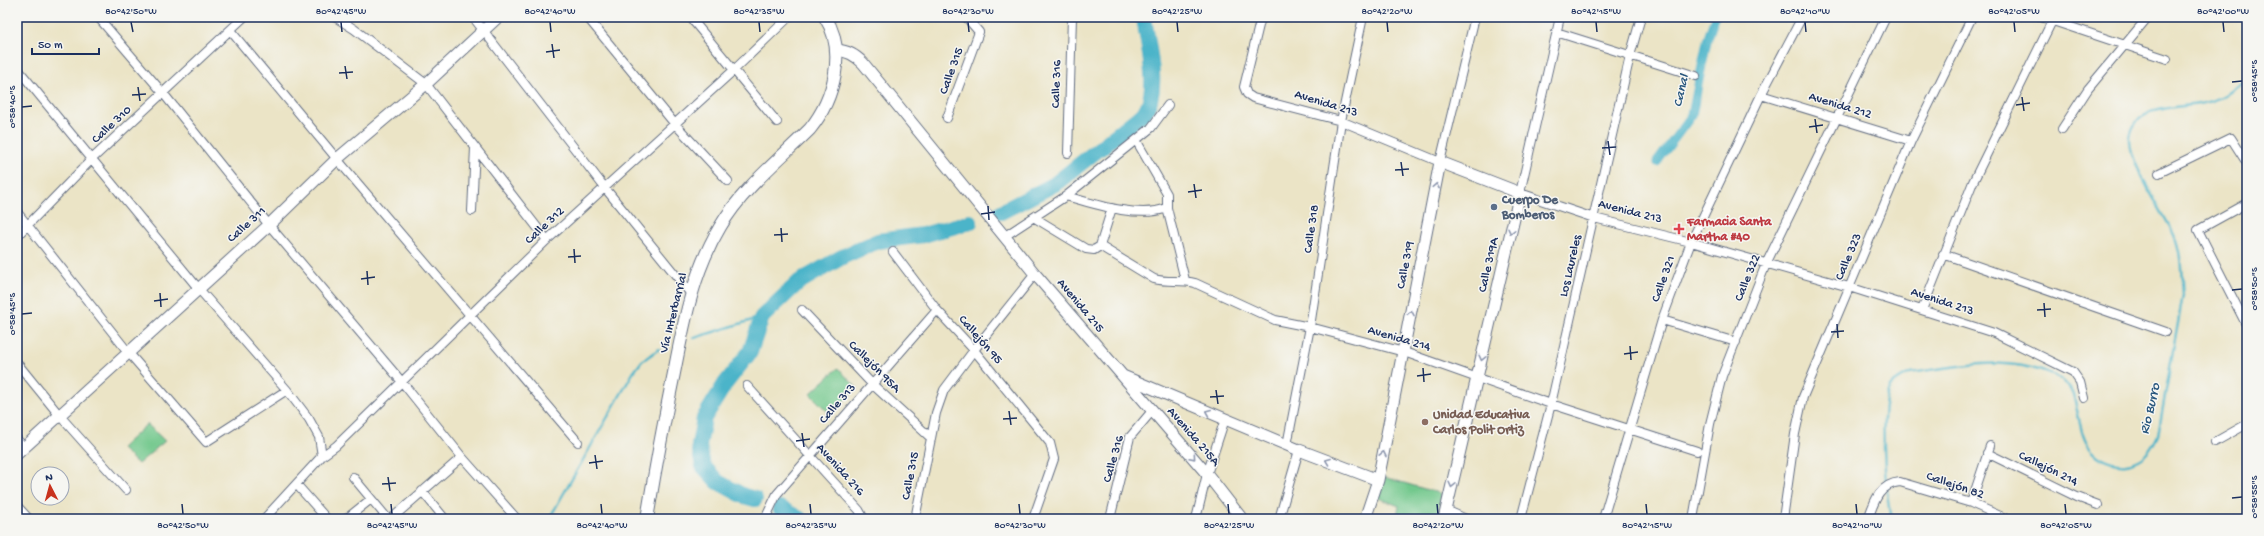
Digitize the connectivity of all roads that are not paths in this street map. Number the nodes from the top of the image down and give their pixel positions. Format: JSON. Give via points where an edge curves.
{"nodes":[{"id":1,"x":98,"y":17,"type":"edge"},
{"id":2,"x":244,"y":17,"type":"edge"},
{"id":3,"x":335,"y":17,"type":"edge"},
{"id":4,"x":473,"y":17,"type":"edge"},
{"id":5,"x":498,"y":17,"type":"edge"},
{"id":6,"x":587,"y":17,"type":"edge"},
{"id":7,"x":690,"y":17,"type":"edge"},
{"id":8,"x":789,"y":17,"type":"edge"},
{"id":9,"x":825,"y":17,"type":"edge"},
{"id":10,"x":966,"y":17,"type":"edge"},
{"id":11,"x":1072,"y":17,"type":"edge"},
{"id":12,"x":1261,"y":17,"type":"edge"},
{"id":13,"x":1363,"y":17,"type":"edge"},
{"id":14,"x":1475,"y":17,"type":"edge"},
{"id":15,"x":1560,"y":17,"type":"edge"},
{"id":16,"x":1641,"y":17,"type":"edge"},
{"id":17,"x":1802,"y":17,"type":"edge"},
{"id":18,"x":1886,"y":17,"type":"edge"},
{"id":19,"x":1972,"y":17,"type":"edge"},
{"id":20,"x":2041,"y":17,"type":"edge"},
{"id":21,"x":2148,"y":17,"type":"edge"},
{"id":22,"x":2053,"y":19,"type":"edge"},
{"id":23,"x":230,"y":30,"type":"junction"},
{"id":24,"x":484,"y":30,"type":"junction"},
{"id":25,"x":1556,"y":32,"type":"junction"},
{"id":26,"x":2124,"y":45,"type":"junction"},
{"id":27,"x":836,"y":50,"type":"junction"},
{"id":28,"x":1630,"y":56,"type":"junction"},
{"id":29,"x":2167,"y":59,"type":"dead end"},
{"id":30,"x":17,"y":68,"type":"edge"},
{"id":31,"x":734,"y":70,"type":"junction"},
{"id":32,"x":1696,"y":76,"type":"dead end"},
{"id":33,"x":426,"y":84,"type":"junction"},
{"id":34,"x":163,"y":93,"type":"junction"},
{"id":35,"x":1761,"y":95,"type":"junction"},
{"id":36,"x":1168,"y":105,"type":"dead end"},
{"id":37,"x":1837,"y":117,"type":"junction"},
{"id":38,"x":947,"y":118,"type":"dead end"},
{"id":39,"x":1341,"y":121,"type":"junction"},
{"id":40,"x":777,"y":122,"type":"dead end"},
{"id":41,"x":674,"y":123,"type":"junction"},
{"id":42,"x":2062,"y":129,"type":"dead end"},
{"id":43,"x":1136,"y":140,"type":"junction"},
{"id":44,"x":1911,"y":141,"type":"junction"},
{"id":45,"x":475,"y":148,"type":"junction"},
{"id":46,"x":1068,"y":153,"type":"dead end"},
{"id":47,"x":92,"y":159,"type":"junction"},
{"id":48,"x":337,"y":159,"type":"junction"},
{"id":49,"x":1440,"y":162,"type":"junction"},
{"id":50,"x":2247,"y":163,"type":"edge"},
{"id":51,"x":2159,"y":173,"type":"dead end"},
{"id":52,"x":728,"y":181,"type":"dead end"},
{"id":53,"x":605,"y":188,"type":"junction"},
{"id":54,"x":1520,"y":193,"type":"junction"},
{"id":55,"x":1066,"y":196,"type":"junction"},
{"id":56,"x":2247,"y":203,"type":"edge"},
{"id":57,"x":1112,"y":208,"type":"junction"},
{"id":58,"x":1167,"y":208,"type":"junction"},
{"id":59,"x":472,"y":211,"type":"dead end"},
{"id":60,"x":17,"y":212,"type":"edge"},
{"id":61,"x":1035,"y":218,"type":"junction"},
{"id":62,"x":1594,"y":218,"type":"junction"},
{"id":63,"x":28,"y":225,"type":"junction"},
{"id":64,"x":269,"y":225,"type":"junction"},
{"id":65,"x":17,"y":236,"type":"edge"},
{"id":66,"x":1005,"y":236,"type":"junction"},
{"id":67,"x":547,"y":240,"type":"junction"},
{"id":68,"x":1691,"y":242,"type":"junction"},
{"id":69,"x":1100,"y":246,"type":"junction"},
{"id":70,"x":893,"y":252,"type":"dead end"},
{"id":71,"x":1943,"y":254,"type":"junction"},
{"id":72,"x":1766,"y":264,"type":"junction"},
{"id":73,"x":1035,"y":274,"type":"junction"},
{"id":74,"x":1185,"y":280,"type":"junction"},
{"id":75,"x":198,"y":288,"type":"junction"},
{"id":76,"x":1849,"y":288,"type":"junction"},
{"id":77,"x":691,"y":294,"type":"junction"},
{"id":78,"x":802,"y":310,"type":"dead end"},
{"id":79,"x":937,"y":310,"type":"junction"},
{"id":80,"x":1922,"y":310,"type":"junction"},
{"id":81,"x":471,"y":317,"type":"junction"},
{"id":82,"x":2245,"y":317,"type":"edge"},
{"id":83,"x":1662,"y":320,"type":"junction"},
{"id":84,"x":2247,"y":326,"type":"edge"},
{"id":85,"x":1310,"y":327,"type":"junction"},
{"id":86,"x":2166,"y":332,"type":"dead end"},
{"id":87,"x":1736,"y":342,"type":"junction"},
{"id":88,"x":974,"y":350,"type":"junction"},
{"id":89,"x":128,"y":352,"type":"junction"},
{"id":90,"x":1404,"y":352,"type":"junction"},
{"id":91,"x":17,"y":363,"type":"edge"},
{"id":92,"x":1121,"y":375,"type":"junction"},
{"id":93,"x":1478,"y":377,"type":"junction"},
{"id":94,"x":402,"y":382,"type":"junction"},
{"id":95,"x":872,"y":384,"type":"junction"},
{"id":96,"x":747,"y":386,"type":"dead end"},
{"id":97,"x":287,"y":390,"type":"junction"},
{"id":98,"x":2084,"y":398,"type":"dead end"},
{"id":99,"x":1551,"y":404,"type":"junction"},
{"id":100,"x":1152,"y":411,"type":"junction"},
{"id":101,"x":60,"y":416,"type":"junction"},
{"id":102,"x":1225,"y":419,"type":"junction"},
{"id":103,"x":2247,"y":424,"type":"edge"},
{"id":104,"x":1628,"y":429,"type":"junction"},
{"id":105,"x":931,"y":438,"type":"junction"},
{"id":106,"x":17,"y":439,"type":"edge"},
{"id":107,"x":578,"y":442,"type":"dead end"},
{"id":108,"x":2215,"y":442,"type":"dead end"},
{"id":109,"x":1287,"y":445,"type":"junction"},
{"id":110,"x":1299,"y":450,"type":"junction"},
{"id":111,"x":21,"y":451,"type":"edge"},
{"id":112,"x":1697,"y":451,"type":"dead end"},
{"id":113,"x":809,"y":455,"type":"junction"},
{"id":114,"x":322,"y":456,"type":"junction"},
{"id":115,"x":462,"y":457,"type":"junction"},
{"id":116,"x":1207,"y":474,"type":"junction"},
{"id":117,"x":353,"y":477,"type":"dead end"},
{"id":118,"x":1378,"y":480,"type":"junction"},
{"id":119,"x":297,"y":485,"type":"junction"},
{"id":120,"x":126,"y":490,"type":"dead end"},
{"id":121,"x":422,"y":491,"type":"junction"},
{"id":122,"x":371,"y":498,"type":"junction"},
{"id":123,"x":1971,"y":503,"type":"junction"},
{"id":124,"x":2098,"y":505,"type":"dead end"},
{"id":125,"x":17,"y":506,"type":"edge"},
{"id":126,"x":1445,"y":515,"type":"edge"},
{"id":127,"x":28,"y":519,"type":"edge"},
{"id":128,"x":264,"y":519,"type":"edge"},
{"id":129,"x":327,"y":519,"type":"edge"},
{"id":130,"x":346,"y":519,"type":"edge"},
{"id":131,"x":388,"y":519,"type":"edge"},
{"id":132,"x":391,"y":519,"type":"edge"},
{"id":133,"x":445,"y":519,"type":"edge"},
{"id":134,"x":517,"y":519,"type":"edge"},
{"id":135,"x":648,"y":519,"type":"edge"},
{"id":136,"x":765,"y":519,"type":"edge"},
{"id":137,"x":864,"y":519,"type":"edge"},
{"id":138,"x":915,"y":519,"type":"edge"},
{"id":139,"x":1033,"y":519,"type":"edge"},
{"id":140,"x":1110,"y":519,"type":"edge"},
{"id":141,"x":1196,"y":519,"type":"edge"},
{"id":142,"x":1242,"y":519,"type":"edge"},
{"id":143,"x":1279,"y":519,"type":"edge"},
{"id":144,"x":1365,"y":519,"type":"edge"},
{"id":145,"x":1466,"y":519,"type":"edge"},
{"id":146,"x":1521,"y":519,"type":"edge"},
{"id":147,"x":1603,"y":519,"type":"edge"},
{"id":148,"x":1693,"y":519,"type":"edge"},
{"id":149,"x":1783,"y":519,"type":"edge"},
{"id":150,"x":1868,"y":519,"type":"edge"},
{"id":151,"x":2007,"y":519,"type":"edge"}],
"edges":[{"from":1,"to":34,"type":"street"},
{"from":2,"to":23,"type":"street","name":"Calle 310"},
{"from":3,"to":33,"type":"street"},
{"from":4,"to":24,"type":"street"},
{"from":5,"to":24,"type":"street","name":"Calle 311"},
{"from":6,"to":41,"type":"street"},
{"from":7,"to":31,"type":"street"},
{"from":8,"to":31,"type":"street","name":"Calle 312"},
{"from":9,"to":27,"type":"main road","name":"Vía Interbarrial","via":[[834,36]]},
{"from":10,"to":38,"type":"street","name":"Calle 315","via":[[979,32]]},
{"from":11,"to":46,"type":"street","name":"Calle 316"},
{"from":12,"to":39,"type":"street","name":"Avenida 213","via":[[1244,87],[1246,94]]},
{"from":13,"to":39,"type":"street","name":"Calle 318"},
{"from":14,"to":49,"type":"street","name":"Calle 319"},
{"from":15,"to":25,"type":"street","name":"Calle 319A"},
{"from":16,"to":28,"type":"street","name":"Los Laureles"},
{"from":17,"to":35,"type":"street","name":"Calle 321"},
{"from":18,"to":37,"type":"street","name":"Calle 322"},
{"from":19,"to":44,"type":"street","name":"Calle 323"},
{"from":20,"to":22,"type":"street"},
{"from":21,"to":26,"type":"street"},
{"from":22,"to":26,"type":"street"},
{"from":22,"to":71,"type":"street","via":[[1973,182]]},
{"from":23,"to":34,"type":"street","name":"Calle 310"},
{"from":23,"to":48,"type":"street"},
{"from":24,"to":33,"type":"street","name":"Calle 311"},
{"from":24,"to":53,"type":"street"},
{"from":25,"to":28,"type":"street"},
{"from":25,"to":54,"type":"street","name":"Calle 319A"},
{"from":26,"to":29,"type":"street"},
{"from":26,"to":42,"type":"street","via":[[2088,89]]},
{"from":27,"to":66,"type":"street","name":"Avenida 215","via":[[846,51],[863,63]]},
{"from":27,"to":77,"type":"main road","name":"Vía Interbarrial","via":[[832,86],[821,116],[734,206],[706,252]]},
{"from":28,"to":32,"type":"street"},
{"from":28,"to":62,"type":"street","name":"Los Laureles"},
{"from":30,"to":47,"type":"street"},
{"from":31,"to":40,"type":"street"},
{"from":31,"to":41,"type":"street","name":"Calle 312"},
{"from":33,"to":45,"type":"street"},
{"from":33,"to":48,"type":"street","name":"Calle 311"},
{"from":34,"to":47,"type":"street","name":"Calle 310"},
{"from":34,"to":64,"type":"street"},
{"from":35,"to":37,"type":"street","name":"Avenida 212"},
{"from":35,"to":68,"type":"street","name":"Calle 321"},
{"from":36,"to":43,"type":"street","via":[[1151,128]]},
{"from":37,"to":44,"type":"street","name":"Avenida 212"},
{"from":37,"to":72,"type":"street","name":"Calle 322"},
{"from":39,"to":49,"type":"street","name":"Avenida 213"},
{"from":39,"to":85,"type":"street","name":"Calle 318"},
{"from":41,"to":52,"type":"street"},
{"from":41,"to":53,"type":"street","name":"Calle 312"},
{"from":43,"to":55,"type":"street"},
{"from":43,"to":58,"type":"street","via":[[1166,194]]},
{"from":44,"to":76,"type":"street","name":"Calle 323"},
{"from":45,"to":59,"type":"street"},
{"from":45,"to":67,"type":"street"},
{"from":47,"to":63,"type":"street","name":"Calle 310"},
{"from":47,"to":75,"type":"street"},
{"from":48,"to":64,"type":"street","name":"Calle 311"},
{"from":48,"to":81,"type":"street"},
{"from":49,"to":54,"type":"street","name":"Avenida 213"},
{"from":90,"to":49,"type":"street","name":"Calle 319","one_way":true},
{"from":50,"to":51,"type":"street","via":[[2231,138]]},
{"from":53,"to":67,"type":"street","name":"Calle 312"},
{"from":53,"to":77,"type":"street"},
{"from":54,"to":62,"type":"street","name":"Avenida 213"},
{"from":54,"to":93,"type":"street","name":"Calle 319A","one_way":true},
{"from":55,"to":57,"type":"street"},
{"from":55,"to":61,"type":"street"},
{"from":56,"to":82,"type":"street","via":[[2198,230]]},
{"from":57,"to":58,"type":"street","via":[[1158,212]]},
{"from":57,"to":69,"type":"street"},
{"from":58,"to":74,"type":"street"},
{"from":60,"to":63,"type":"street"},
{"from":61,"to":66,"type":"street"},
{"from":61,"to":69,"type":"street","via":[[1086,249],[1094,250]]},
{"from":62,"to":68,"type":"street","name":"Avenida 213"},
{"from":62,"to":99,"type":"street","name":"Los Laureles"},
{"from":63,"to":65,"type":"street","name":"Calle 310"},
{"from":63,"to":89,"type":"street"},
{"from":64,"to":75,"type":"street","name":"Calle 311"},
{"from":64,"to":94,"type":"street"},
{"from":66,"to":73,"type":"street","name":"Avenida 215"},
{"from":67,"to":81,"type":"street","name":"Calle 312"},
{"from":68,"to":72,"type":"street","name":"Avenida 213"},
{"from":68,"to":83,"type":"street","name":"Calle 321"},
{"from":69,"to":74,"type":"street","name":"Avenida 214","via":[[1154,279],[1164,282]]},
{"from":70,"to":79,"type":"street","name":"Callejón 95"},
{"from":71,"to":80,"type":"street"},
{"from":71,"to":86,"type":"street"},
{"from":72,"to":76,"type":"street","name":"Avenida 213"},
{"from":72,"to":87,"type":"street","name":"Calle 322"},
{"from":73,"to":88,"type":"street","name":"Calle 315"},
{"from":73,"to":92,"type":"street","name":"Avenida 215"},
{"from":74,"to":85,"type":"street","name":"Avenida 214","via":[[1275,320]]},
{"from":75,"to":89,"type":"street","name":"Calle 311"},
{"from":75,"to":97,"type":"street"},
{"from":76,"to":80,"type":"street","name":"Avenida 213"},
{"from":76,"to":149,"type":"street","name":"Calle 323","via":[[1803,397],[1796,427]]},
{"from":77,"to":135,"type":"main road","name":"Vía Interbarrial","via":[[665,416]]},
{"from":78,"to":95,"type":"street","name":"Callejón 95A"},
{"from":79,"to":88,"type":"street","name":"Callejón 95"},
{"from":79,"to":95,"type":"street","name":"Calle 313"},
{"from":80,"to":98,"type":"street","name":"Avenida 213","via":[[1994,333],[2073,372],[2080,382]]},
{"from":81,"to":94,"type":"street","name":"Calle 312"},
{"from":81,"to":107,"type":"street"},
{"from":82,"to":84,"type":"street"},
{"from":83,"to":87,"type":"street"},
{"from":83,"to":104,"type":"street","name":"Calle 321"},
{"from":85,"to":90,"type":"street","name":"Avenida 214"},
{"from":85,"to":109,"type":"street","name":"Calle 318"},
{"from":87,"to":148,"type":"street","name":"Calle 322","via":[[1722,376],[1714,406]]},
{"from":88,"to":105,"type":"street","name":"Calle 315","via":[[944,390]]},
{"from":88,"to":139,"type":"street","name":"Callejón 95","via":[[1050,443],[1054,459]]},
{"from":89,"to":97,"type":"street","via":[[206,442]]},
{"from":89,"to":101,"type":"street","name":"Calle 311"},
{"from":90,"to":93,"type":"street","name":"Avenida 214"},
{"from":118,"to":90,"type":"street","name":"Calle 319","one_way":true},
{"from":91,"to":101,"type":"street"},
{"from":92,"to":100,"type":"street","name":"Avenida 215A"},
{"from":102,"to":92,"type":"street","name":"Avenida 215","one_way":true},
{"from":93,"to":99,"type":"street","name":"Avenida 214"},
{"from":93,"to":126,"type":"street","name":"Calle 319A","one_way":true},
{"from":94,"to":114,"type":"street","name":"Calle 312","via":[[336,446]]},
{"from":94,"to":115,"type":"street"},
{"from":95,"to":105,"type":"street","name":"Callejón 95A"},
{"from":95,"to":113,"type":"street","name":"Calle 313"},
{"from":96,"to":113,"type":"street","name":"Avenida 216"},
{"from":97,"to":114,"type":"street","via":[[319,437]]},
{"from":99,"to":104,"type":"street","name":"Avenida 214"},
{"from":99,"to":146,"type":"street","name":"Los Laureles"},
{"from":100,"to":116,"type":"street","name":"Avenida 215A","one_way":true},
{"from":100,"to":140,"type":"street","name":"Calle 316","via":[[1130,437]]},
{"from":101,"to":111,"type":"street","name":"Calle 311"},
{"from":101,"to":120,"type":"street"},
{"from":102,"to":109,"type":"street","name":"Avenida 215"},
{"from":102,"to":116,"type":"street"},
{"from":103,"to":108,"type":"street"},
{"from":104,"to":112,"type":"street","name":"Avenida 214"},
{"from":104,"to":147,"type":"street","name":"Calle 321"},
{"from":105,"to":138,"type":"street","name":"Calle 315"},
{"from":106,"to":111,"type":"street"},
{"from":109,"to":110,"type":"street","name":"Avenida 215"},
{"from":118,"to":110,"type":"street","name":"Avenida 215","one_way":true},
{"from":110,"to":143,"type":"street"},
{"from":113,"to":136,"type":"street","name":"Calle 313","via":[[777,494]]},
{"from":113,"to":137,"type":"street","name":"Avenida 216","via":[[859,510]]},
{"from":114,"to":119,"type":"street","name":"Calle 312"},
{"from":115,"to":121,"type":"street"},
{"from":115,"to":134,"type":"street"},
{"from":116,"to":141,"type":"street"},
{"from":116,"to":142,"type":"street","name":"Avenida 215A"},
{"from":117,"to":122,"type":"street"},
{"from":118,"to":144,"type":"street","name":"Calle 319"},
{"from":119,"to":128,"type":"street","name":"Calle 312"},
{"from":119,"to":129,"type":"street"},
{"from":121,"to":132,"type":"street"},
{"from":121,"to":133,"type":"street"},
{"from":122,"to":130,"type":"street"},
{"from":122,"to":131,"type":"street"},
{"from":123,"to":124,"type":"street","name":"Callejón 214","via":[[1989,450],[2077,497]]},
{"from":123,"to":150,"type":"street","name":"Callejón 82","via":[[1919,486],[1894,482],[1879,492]]},
{"from":123,"to":151,"type":"street","name":"Callejón 82"},
{"from":125,"to":127,"type":"street"},
{"from":126,"to":145,"type":"street"}]}
